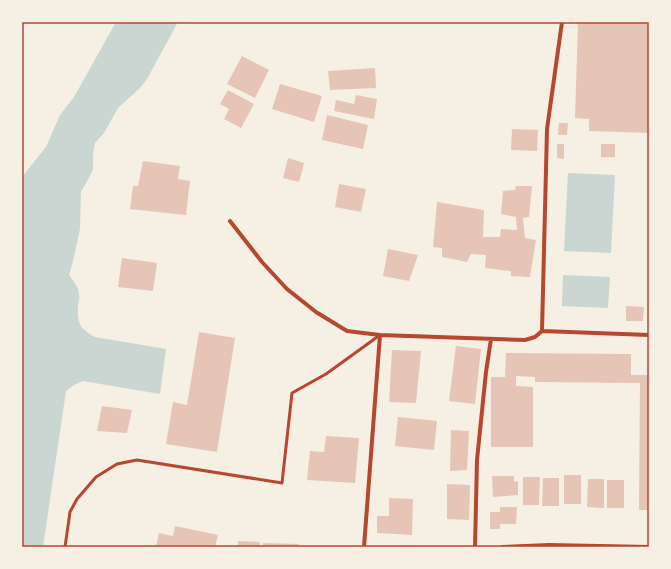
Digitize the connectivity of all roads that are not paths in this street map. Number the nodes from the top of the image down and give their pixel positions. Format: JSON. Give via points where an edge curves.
{"nodes":[{"id":1,"x":562,"y":22,"type":"edge"},
{"id":2,"x":230,"y":221,"type":"dead end"},
{"id":3,"x":542,"y":331,"type":"junction"},
{"id":4,"x":380,"y":335,"type":"junction"},
{"id":5,"x":649,"y":335,"type":"edge"},
{"id":6,"x":491,"y":339,"type":"junction"},
{"id":7,"x":549,"y":546,"type":"edge"},
{"id":8,"x":65,"y":547,"type":"edge"},
{"id":9,"x":364,"y":547,"type":"edge"},
{"id":10,"x":475,"y":547,"type":"edge"},
{"id":11,"x":502,"y":547,"type":"edge"},
{"id":12,"x":649,"y":547,"type":"edge"}],
"edges":[{"from":1,"to":3,"type":"street","via":[[547,129]]},
{"from":2,"to":4,"type":"street","via":[[287,289],[316,312],[347,331]]},
{"from":3,"to":5,"type":"street"},
{"from":3,"to":6,"type":"street","via":[[535,337],[525,340]]},
{"from":4,"to":6,"type":"street"},
{"from":4,"to":8,"type":"lane","via":[[326,374],[292,393],[282,483],[137,460],[117,464],[96,477],[77,499],[70,512]]},
{"from":4,"to":9,"type":"street"},
{"from":6,"to":10,"type":"street","via":[[477,460]]},
{"from":7,"to":11,"type":"street"},
{"from":7,"to":12,"type":"street"}]}
